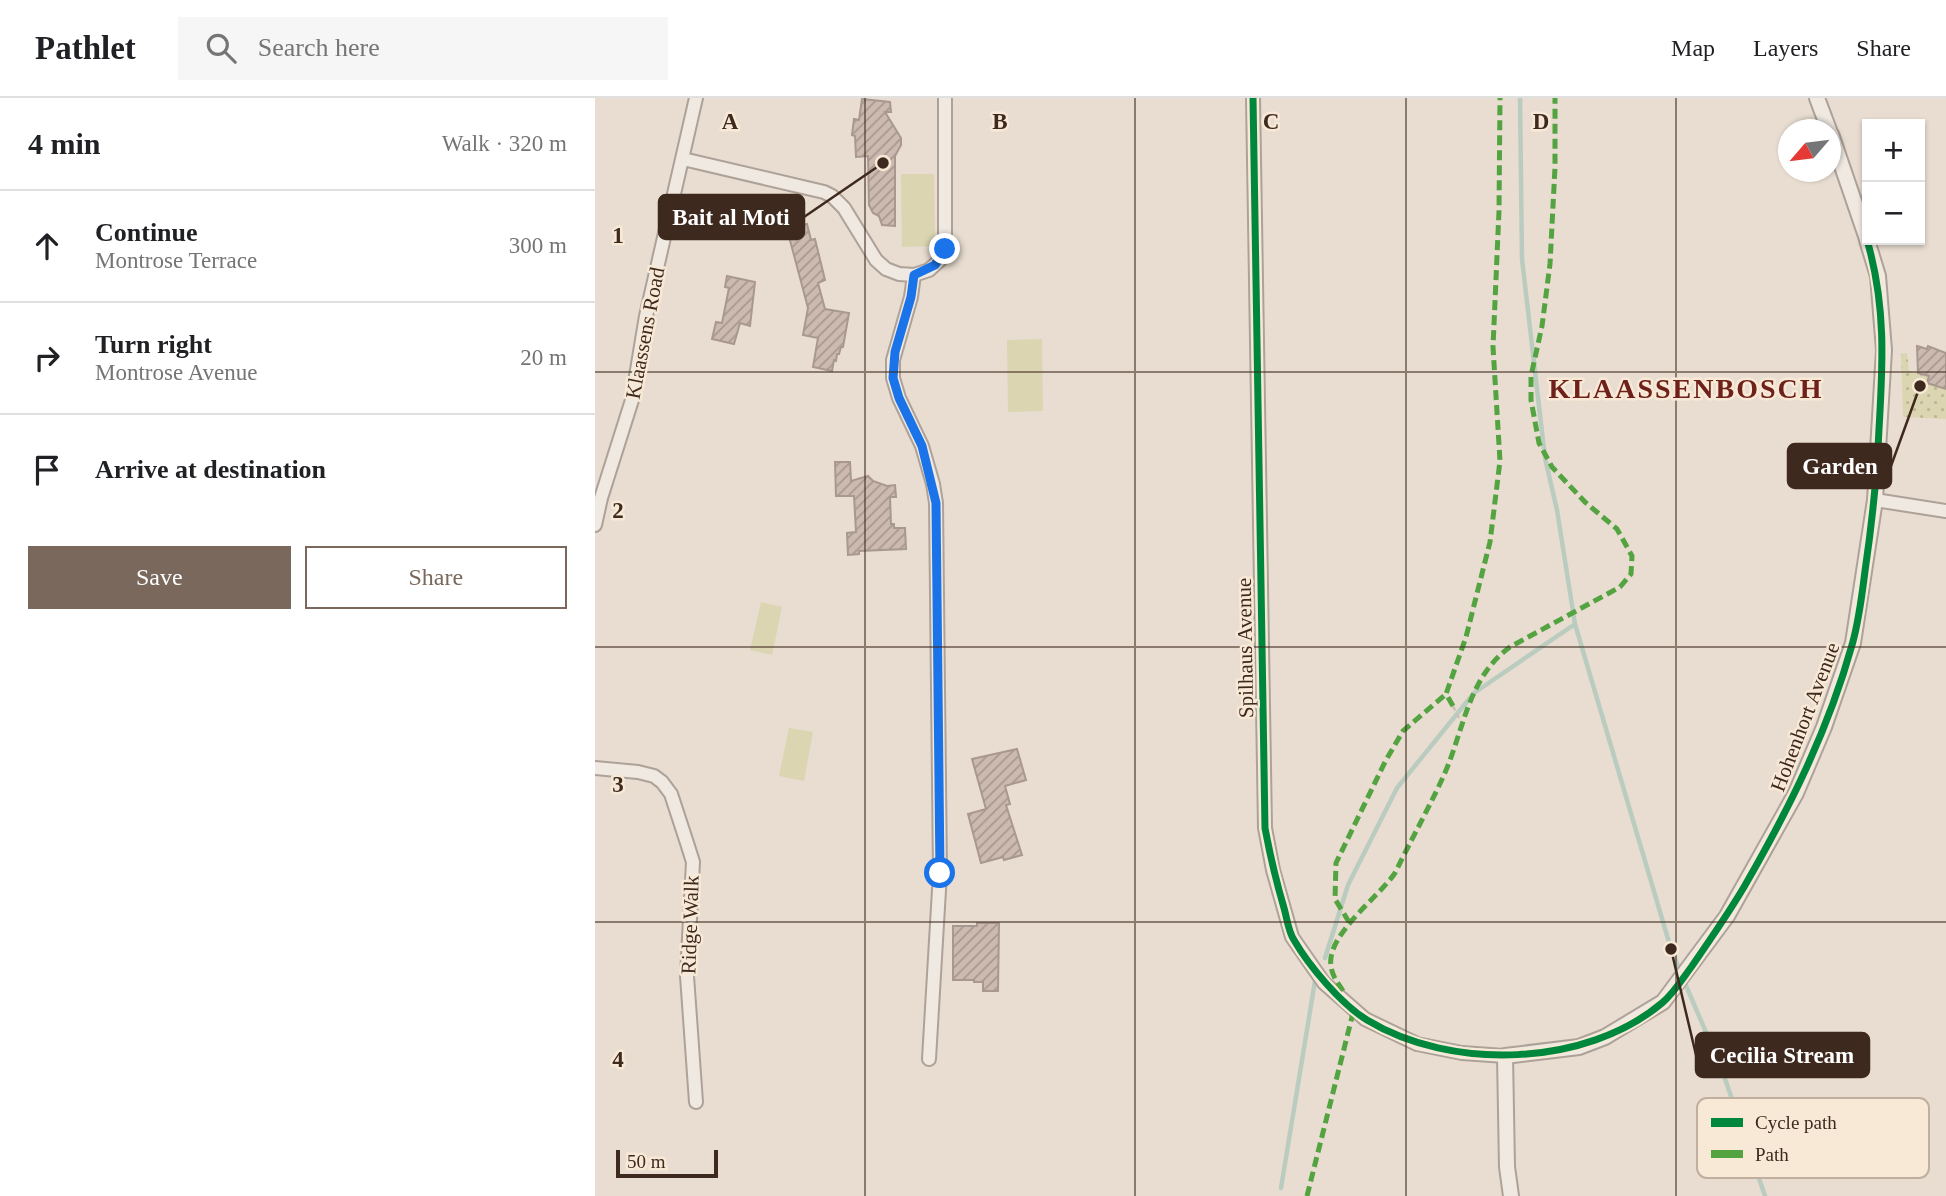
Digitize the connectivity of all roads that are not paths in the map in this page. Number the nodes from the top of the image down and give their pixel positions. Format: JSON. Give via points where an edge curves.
{"nodes":[{"id":1,"x":697,"y":98,"type":"edge"},
{"id":2,"x":945,"y":98,"type":"edge"},
{"id":3,"x":1253,"y":98,"type":"edge"},
{"id":4,"x":1817,"y":98,"type":"edge"},
{"id":5,"x":1825,"y":119,"type":"edge"},
{"id":6,"x":683,"y":159,"type":"junction"},
{"id":7,"x":1841,"y":164,"type":"edge"},
{"id":8,"x":1862,"y":225,"type":"edge"},
{"id":9,"x":1869,"y":245,"type":"edge"},
{"id":10,"x":914,"y":275,"type":"junction"},
{"id":11,"x":1875,"y":500,"type":"junction"},
{"id":12,"x":1946,"y":511,"type":"edge"},
{"id":13,"x":595,"y":525,"type":"edge"},
{"id":14,"x":595,"y":768,"type":"edge"},
{"id":15,"x":1505,"y":1056,"type":"junction"},
{"id":16,"x":929,"y":1059,"type":"dead end"},
{"id":17,"x":696,"y":1102,"type":"dead end"},
{"id":18,"x":1511,"y":1196,"type":"edge"}],
"edges":[{"from":1,"to":6,"type":"street","name":"Klaassens Road"},
{"from":2,"to":10,"type":"street","via":[[945,249],[935,265]]},
{"from":3,"to":15,"type":"street","name":"Spilhaus Avenue","via":[[1265,828],[1273,870],[1292,937],[1324,983],[1365,1019],[1417,1044]]},
{"from":4,"to":5,"type":"street","name":"Hohenhort Avenue"},
{"from":6,"to":10,"type":"street","via":[[824,192],[844,208],[881,265]]},
{"from":6,"to":13,"type":"street","name":"Klaassens Road","via":[[646,316],[632,400]]},
{"from":7,"to":8,"type":"street","name":"Hohenhort Avenue"},
{"from":9,"to":11,"type":"street","name":"Hohenhort Avenue","via":[[1878,276],[1884,350]]},
{"from":10,"to":16,"type":"street","via":[[892,369],[895,388],[925,455],[936,503],[940,873]]},
{"from":11,"to":12,"type":"street"},
{"from":11,"to":15,"type":"street","name":"Hohenhort Avenue","via":[[1853,643],[1824,727],[1796,793],[1727,916],[1663,1002],[1579,1047]]},
{"from":14,"to":17,"type":"street","name":"Ridge Walk","via":[[654,776],[671,794],[693,862],[687,976]]},
{"from":15,"to":18,"type":"street"}]}
